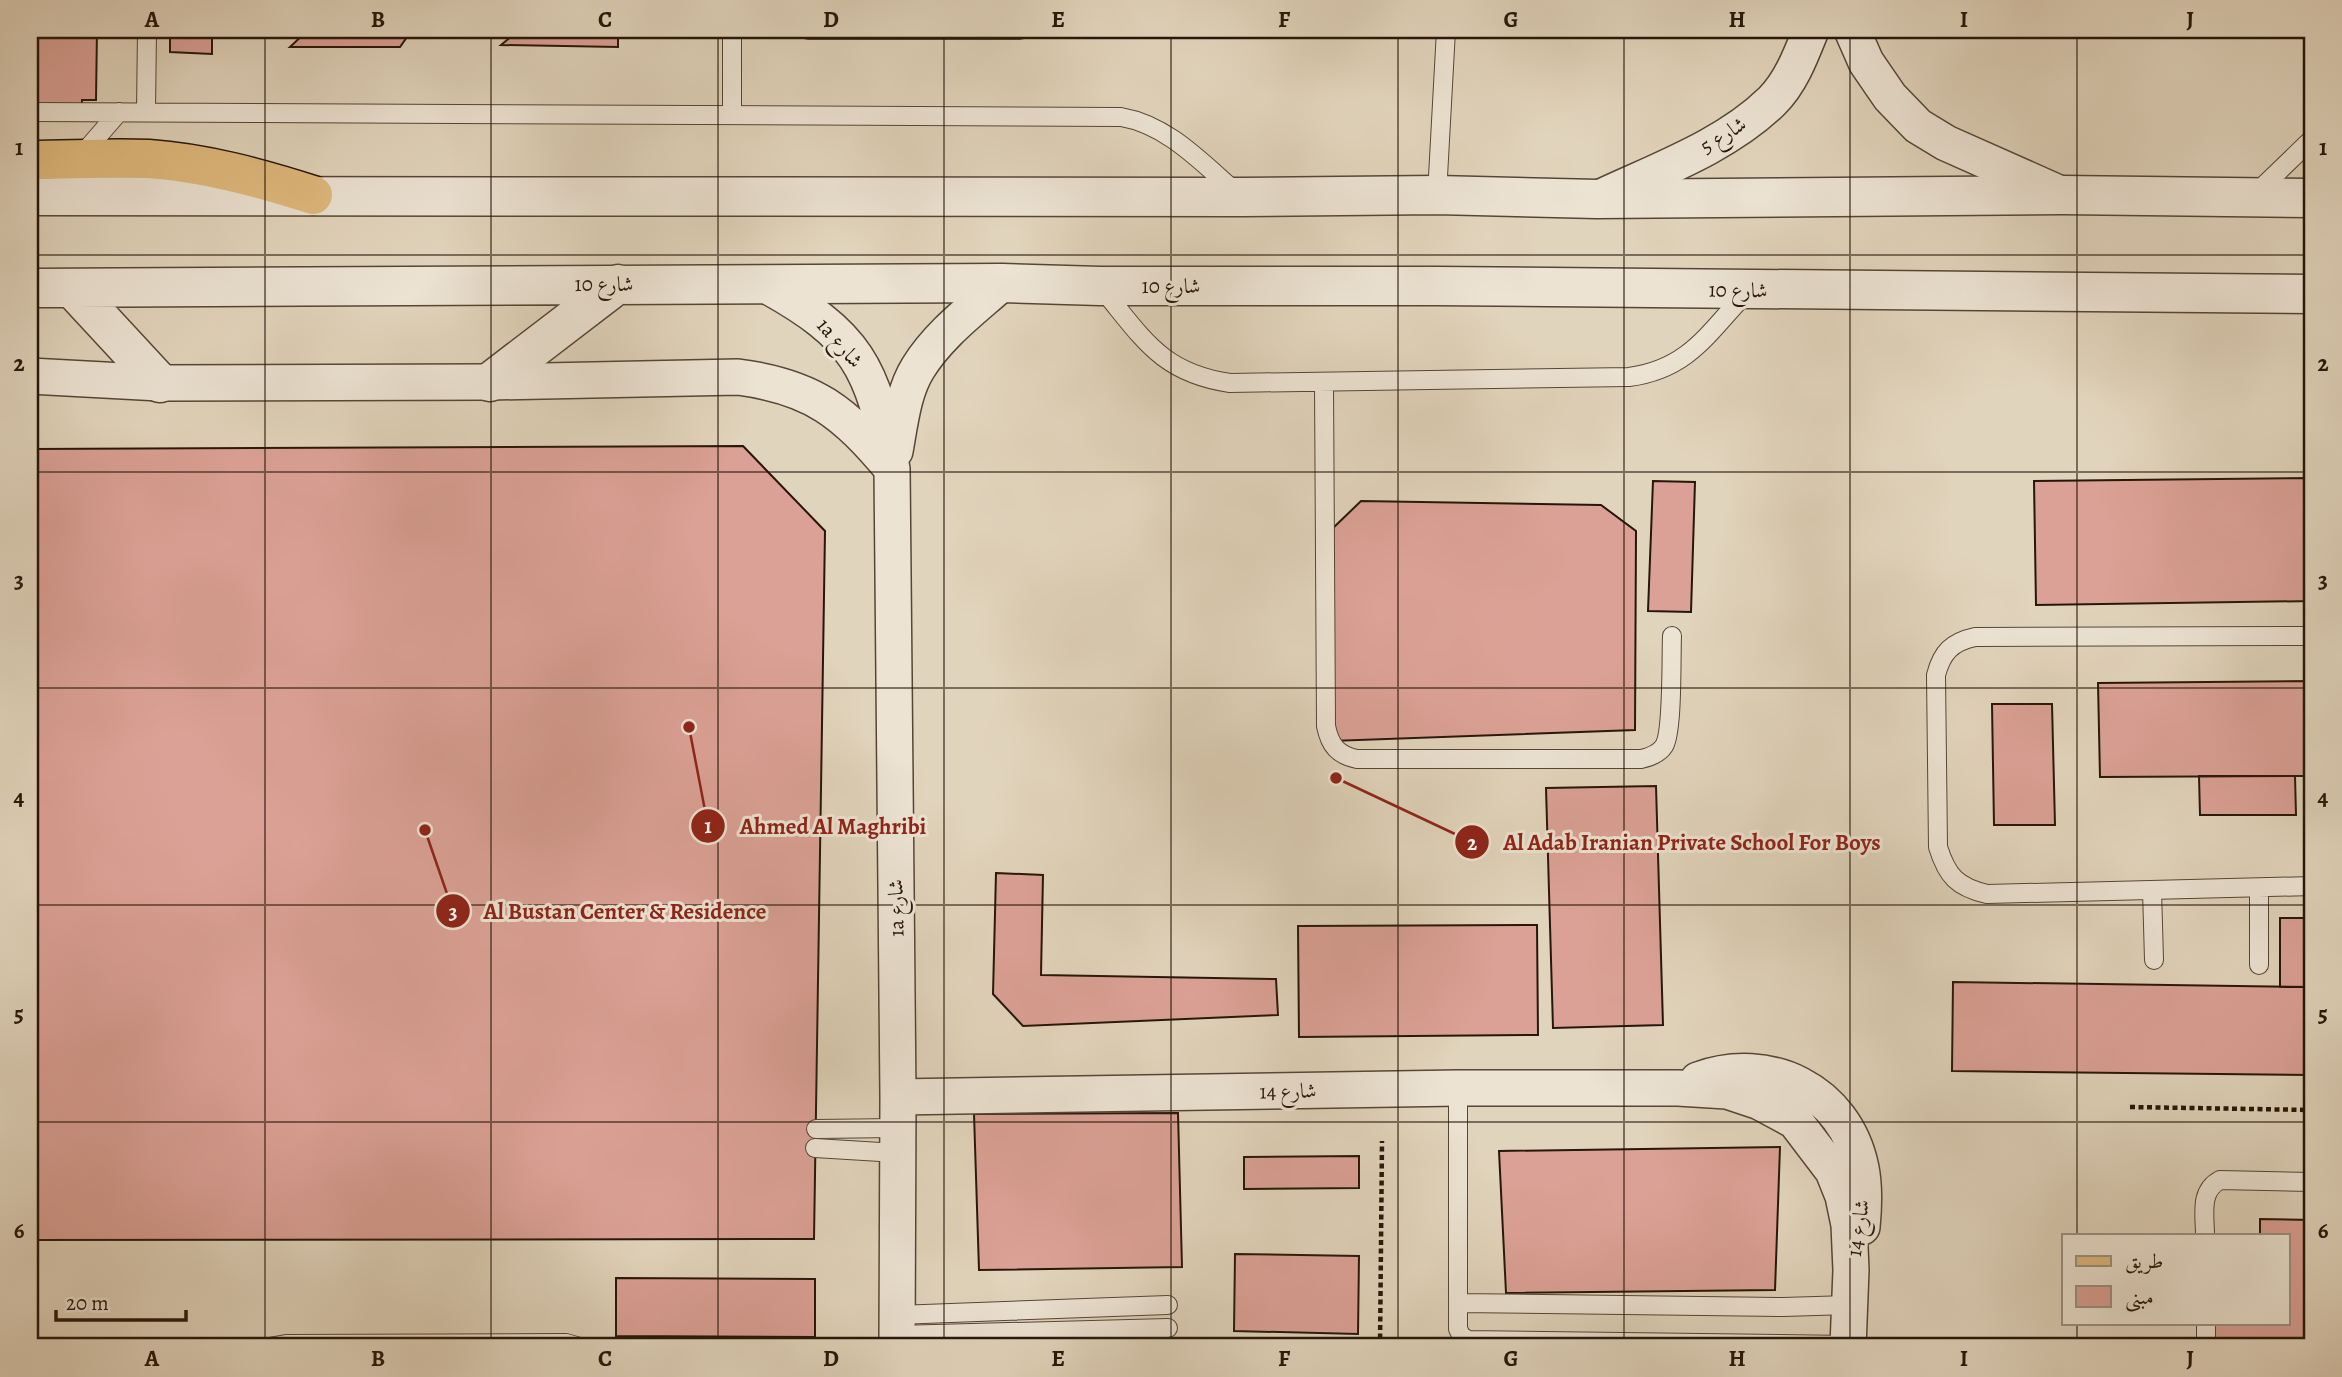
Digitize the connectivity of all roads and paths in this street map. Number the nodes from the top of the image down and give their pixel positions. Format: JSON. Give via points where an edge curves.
{"nodes":[{"id":1,"x":147,"y":30,"type":"edge"},
{"id":2,"x":732,"y":30,"type":"edge"},
{"id":3,"x":808,"y":30,"type":"edge"},
{"id":4,"x":1020,"y":30,"type":"edge"},
{"id":5,"x":1446,"y":30,"type":"edge"},
{"id":6,"x":1811,"y":30,"type":"edge"},
{"id":7,"x":1852,"y":30,"type":"edge"},
{"id":8,"x":30,"y":112,"type":"edge"},
{"id":9,"x":119,"y":112,"type":"junction"},
{"id":10,"x":146,"y":112,"type":"junction"},
{"id":11,"x":732,"y":116,"type":"junction"},
{"id":12,"x":2312,"y":139,"type":"edge"},
{"id":13,"x":30,"y":160,"type":"edge"},
{"id":14,"x":77,"y":160,"type":"junction"},
{"id":15,"x":313,"y":195,"type":"junction"},
{"id":16,"x":1437,"y":195,"type":"junction"},
{"id":17,"x":2063,"y":195,"type":"junction"},
{"id":18,"x":30,"y":196,"type":"edge"},
{"id":19,"x":1242,"y":197,"type":"junction"},
{"id":20,"x":2252,"y":197,"type":"junction"},
{"id":21,"x":2312,"y":198,"type":"edge"},
{"id":22,"x":1597,"y":199,"type":"junction"},
{"id":23,"x":1002,"y":283,"type":"junction"},
{"id":24,"x":618,"y":284,"type":"junction"},
{"id":25,"x":764,"y":284,"type":"junction"},
{"id":26,"x":1100,"y":286,"type":"junction"},
{"id":27,"x":30,"y":288,"type":"edge"},
{"id":28,"x":72,"y":288,"type":"junction"},
{"id":29,"x":1748,"y":291,"type":"junction"},
{"id":30,"x":2312,"y":295,"type":"edge"},
{"id":31,"x":30,"y":376,"type":"edge"},
{"id":32,"x":490,"y":382,"type":"junction"},
{"id":33,"x":160,"y":383,"type":"junction"},
{"id":34,"x":1324,"y":383,"type":"junction"},
{"id":35,"x":892,"y":469,"type":"junction"},
{"id":36,"x":1672,"y":636,"type":"dead end"},
{"id":37,"x":2312,"y":636,"type":"edge"},
{"id":38,"x":2312,"y":886,"type":"edge"},
{"id":39,"x":2259,"y":888,"type":"junction"},
{"id":40,"x":2152,"y":890,"type":"junction"},
{"id":41,"x":2154,"y":960,"type":"dead end"},
{"id":42,"x":2259,"y":965,"type":"dead end"},
{"id":43,"x":1458,"y":1088,"type":"junction"},
{"id":44,"x":2130,"y":1107,"type":"dead end"},
{"id":45,"x":2312,"y":1110,"type":"edge"},
{"id":46,"x":897,"y":1126,"type":"junction"},
{"id":47,"x":816,"y":1129,"type":"dead end"},
{"id":48,"x":1382,"y":1141,"type":"dead end"},
{"id":49,"x":815,"y":1148,"type":"dead end"},
{"id":50,"x":2312,"y":1182,"type":"edge"},
{"id":51,"x":2205,"y":1234,"type":"edge"},
{"id":52,"x":1458,"y":1303,"type":"junction"},
{"id":53,"x":1168,"y":1305,"type":"dead end"},
{"id":54,"x":1849,"y":1306,"type":"junction"},
{"id":55,"x":2206,"y":1324,"type":"edge"},
{"id":56,"x":1168,"y":1328,"type":"dead end"},
{"id":57,"x":897,"y":1332,"type":"edge"},
{"id":58,"x":1848,"y":1346,"type":"edge"},
{"id":59,"x":269,"y":1347,"type":"edge"},
{"id":60,"x":580,"y":1347,"type":"edge"},
{"id":61,"x":1380,"y":1347,"type":"edge"},
{"id":62,"x":2206,"y":1347,"type":"edge"}],
"edges":[{"from":1,"to":10,"type":"lane"},
{"from":2,"to":11,"type":"lane"},
{"from":3,"to":4,"type":"lane"},
{"from":5,"to":16,"type":"lane"},
{"from":6,"to":22,"type":"street","name":"شارع 5","via":[[1796,67],[1773,100],[1752,117],[1709,146]]},
{"from":7,"to":17,"type":"street","via":[[1866,62],[1890,97],[1918,126]]},
{"from":8,"to":9,"type":"lane"},
{"from":9,"to":10,"type":"lane"},
{"from":9,"to":14,"type":"lane"},
{"from":10,"to":11,"type":"lane"},
{"from":11,"to":19,"type":"lane","via":[[1128,118],[1165,133]]},
{"from":12,"to":20,"type":"lane"},
{"from":13,"to":14,"type":"main road"},
{"from":14,"to":15,"type":"main road","via":[[149,159],[190,164]]},
{"from":15,"to":18,"type":"street"},
{"from":15,"to":19,"type":"street"},
{"from":16,"to":19,"type":"street"},
{"from":16,"to":22,"type":"street"},
{"from":17,"to":20,"type":"street"},
{"from":17,"to":22,"type":"street"},
{"from":20,"to":21,"type":"street"},
{"from":23,"to":25,"type":"street","name":"شارع 10"},
{"from":23,"to":26,"type":"street","name":"شارع 10"},
{"from":23,"to":35,"type":"street","name":"1a شارع","via":[[950,329],[917,369],[907,393]]},
{"from":24,"to":25,"type":"street","name":"شارع 10"},
{"from":24,"to":28,"type":"street","name":"شارع 10"},
{"from":24,"to":32,"type":"street"},
{"from":25,"to":35,"type":"street","name":"1a شارع","via":[[800,303],[853,351],[871,381]]},
{"from":26,"to":29,"type":"street","name":"شارع 10"},
{"from":26,"to":34,"type":"lane","via":[[1150,345],[1195,376],[1230,383]]},
{"from":27,"to":28,"type":"street","name":"شارع 10"},
{"from":28,"to":33,"type":"street"},
{"from":29,"to":30,"type":"street","name":"شارع 10"},
{"from":29,"to":34,"type":"lane","via":[[1694,349],[1664,369],[1647,374]]},
{"from":31,"to":33,"type":"street"},
{"from":32,"to":33,"type":"street"},
{"from":32,"to":35,"type":"street","via":[[738,377],[774,382],[839,414]]},
{"from":34,"to":36,"type":"lane","via":[[1326,726],[1328,739],[1345,757],[1650,757],[1668,737]]},
{"from":35,"to":46,"type":"street","name":"1a شارع"},
{"from":37,"to":40,"type":"lane","via":[[1975,637],[1961,640],[1940,661],[1936,675],[1938,847],[1954,880],[1987,894]]},
{"from":38,"to":39,"type":"lane"},
{"from":39,"to":40,"type":"lane"},
{"from":39,"to":42,"type":"lane"},
{"from":40,"to":41,"type":"lane"},
{"from":43,"to":46,"type":"street","name":"شارع 14"},
{"from":43,"to":52,"type":"lane"},
{"from":43,"to":54,"type":"street","name":"شارع 14","via":[[1727,1091],[1795,1121],[1833,1171],[1843,1196],[1849,1225]]},
{"from":44,"to":45,"type":"path"},
{"from":46,"to":47,"type":"lane"},
{"from":46,"to":49,"type":"lane"},
{"from":46,"to":57,"type":"street","name":"1a شارع"},
{"from":48,"to":61,"type":"path"},
{"from":50,"to":51,"type":"lane","via":[[2220,1180],[2212,1184],[2205,1199]]},
{"from":52,"to":54,"type":"lane"},
{"from":52,"to":58,"type":"lane","via":[[1458,1329],[1473,1341]]},
{"from":53,"to":57,"type":"lane"},
{"from":54,"to":58,"type":"street","name":"شارع 14"},
{"from":55,"to":62,"type":"lane"},
{"from":56,"to":57,"type":"lane"},
{"from":59,"to":60,"type":"lane","via":[[566,1343]]}]}
